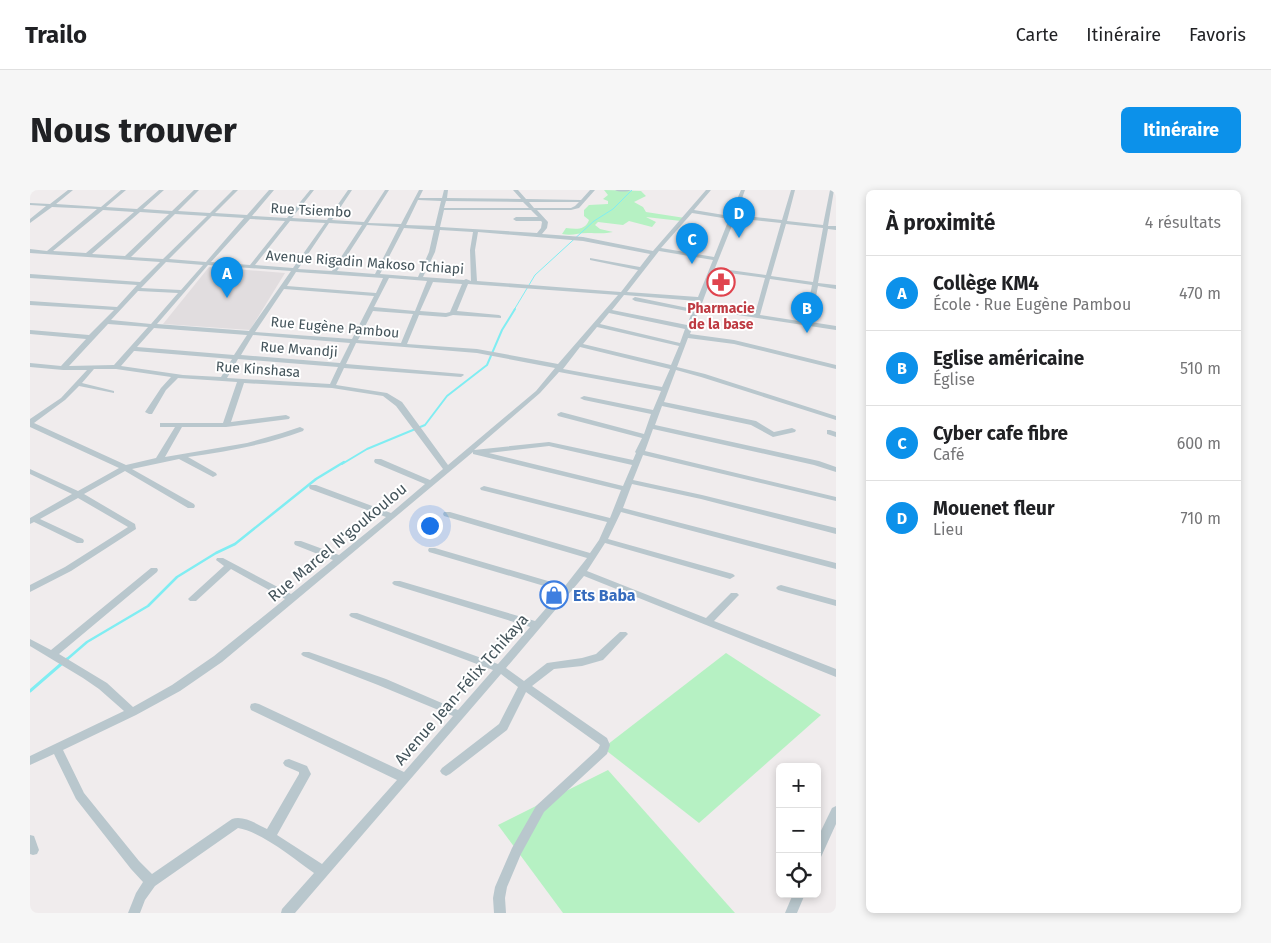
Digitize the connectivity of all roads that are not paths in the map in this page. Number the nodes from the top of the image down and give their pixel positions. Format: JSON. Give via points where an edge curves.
{"nodes":[{"id":1,"x":71,"y":190,"type":"edge"},
{"id":2,"x":124,"y":190,"type":"edge"},
{"id":3,"x":162,"y":190,"type":"edge"},
{"id":4,"x":198,"y":190,"type":"edge"},
{"id":5,"x":236,"y":190,"type":"edge"},
{"id":6,"x":272,"y":190,"type":"edge"},
{"id":7,"x":312,"y":190,"type":"edge"},
{"id":8,"x":350,"y":190,"type":"edge"},
{"id":9,"x":386,"y":190,"type":"edge"},
{"id":10,"x":421,"y":190,"type":"edge"},
{"id":11,"x":446,"y":190,"type":"edge"},
{"id":12,"x":515,"y":190,"type":"edge"},
{"id":13,"x":594,"y":190,"type":"edge"},
{"id":14,"x":617,"y":190,"type":"edge"},
{"id":15,"x":629,"y":190,"type":"edge"},
{"id":16,"x":710,"y":190,"type":"edge"},
{"id":17,"x":743,"y":190,"type":"edge"},
{"id":18,"x":793,"y":190,"type":"edge"},
{"id":19,"x":832,"y":190,"type":"edge"},
{"id":20,"x":416,"y":199,"type":"junction"},
{"id":21,"x":444,"y":199,"type":"junction"},
{"id":22,"x":524,"y":200,"type":"junction"},
{"id":23,"x":584,"y":201,"type":"junction"},
{"id":24,"x":30,"y":204,"type":"edge"},
{"id":25,"x":52,"y":205,"type":"junction"},
{"id":26,"x":104,"y":208,"type":"junction"},
{"id":27,"x":443,"y":209,"type":"junction"},
{"id":28,"x":533,"y":209,"type":"junction"},
{"id":29,"x":138,"y":210,"type":"junction"},
{"id":30,"x":691,"y":211,"type":"junction"},
{"id":31,"x":172,"y":213,"type":"junction"},
{"id":32,"x":211,"y":215,"type":"junction"},
{"id":33,"x":248,"y":217,"type":"junction"},
{"id":34,"x":733,"y":217,"type":"junction"},
{"id":35,"x":516,"y":219,"type":"dead end"},
{"id":36,"x":542,"y":219,"type":"junction"},
{"id":37,"x":288,"y":220,"type":"junction"},
{"id":38,"x":30,"y":221,"type":"edge"},
{"id":39,"x":326,"y":222,"type":"junction"},
{"id":40,"x":785,"y":222,"type":"junction"},
{"id":41,"x":365,"y":224,"type":"junction"},
{"id":42,"x":403,"y":227,"type":"junction"},
{"id":43,"x":826,"y":227,"type":"junction"},
{"id":44,"x":836,"y":228,"type":"edge"},
{"id":45,"x":438,"y":229,"type":"junction"},
{"id":46,"x":476,"y":231,"type":"junction"},
{"id":47,"x":538,"y":235,"type":"junction"},
{"id":48,"x":656,"y":251,"type":"junction"},
{"id":49,"x":30,"y":252,"type":"edge"},
{"id":50,"x":46,"y":253,"type":"junction"},
{"id":51,"x":87,"y":255,"type":"junction"},
{"id":52,"x":126,"y":258,"type":"junction"},
{"id":53,"x":592,"y":259,"type":"dead end"},
{"id":54,"x":716,"y":259,"type":"junction"},
{"id":55,"x":166,"y":261,"type":"junction"},
{"id":56,"x":209,"y":264,"type":"junction"},
{"id":57,"x":252,"y":266,"type":"junction"},
{"id":58,"x":296,"y":269,"type":"junction"},
{"id":59,"x":641,"y":269,"type":"junction"},
{"id":60,"x":712,"y":269,"type":"junction"},
{"id":61,"x":334,"y":272,"type":"junction"},
{"id":62,"x":377,"y":275,"type":"junction"},
{"id":63,"x":30,"y":276,"type":"edge"},
{"id":64,"x":387,"y":276,"type":"junction"},
{"id":65,"x":768,"y":277,"type":"junction"},
{"id":66,"x":420,"y":278,"type":"junction"},
{"id":67,"x":431,"y":279,"type":"junction"},
{"id":68,"x":466,"y":282,"type":"junction"},
{"id":69,"x":474,"y":282,"type":"junction"},
{"id":70,"x":816,"y":284,"type":"junction"},
{"id":71,"x":139,"y":286,"type":"junction"},
{"id":72,"x":529,"y":286,"type":"joint"},
{"id":73,"x":282,"y":287,"type":"junction"},
{"id":74,"x":836,"y":287,"type":"edge"},
{"id":75,"x":182,"y":292,"type":"junction"},
{"id":76,"x":621,"y":294,"type":"junction"},
{"id":77,"x":378,"y":295,"type":"junction"},
{"id":78,"x":30,"y":303,"type":"edge"},
{"id":79,"x":698,"y":305,"type":"junction"},
{"id":80,"x":119,"y":309,"type":"junction"},
{"id":81,"x":371,"y":309,"type":"junction"},
{"id":82,"x":607,"y":311,"type":"junction"},
{"id":83,"x":415,"y":313,"type":"junction"},
{"id":84,"x":452,"y":313,"type":"junction"},
{"id":85,"x":757,"y":316,"type":"junction"},
{"id":86,"x":498,"y":317,"type":"dead end"},
{"id":87,"x":107,"y":322,"type":"junction"},
{"id":88,"x":808,"y":324,"type":"junction"},
{"id":89,"x":154,"y":325,"type":"junction"},
{"id":90,"x":595,"y":326,"type":"junction"},
{"id":91,"x":836,"y":328,"type":"edge"},
{"id":92,"x":30,"y":332,"type":"edge"},
{"id":93,"x":688,"y":332,"type":"junction"},
{"id":94,"x":251,"y":333,"type":"junction"},
{"id":95,"x":90,"y":337,"type":"junction"},
{"id":96,"x":355,"y":342,"type":"junction"},
{"id":97,"x":403,"y":345,"type":"junction"},
{"id":98,"x":578,"y":345,"type":"junction"},
{"id":99,"x":682,"y":345,"type":"junction"},
{"id":100,"x":134,"y":349,"type":"junction"},
{"id":101,"x":238,"y":357,"type":"junction"},
{"id":102,"x":343,"y":364,"type":"junction"},
{"id":103,"x":30,"y":365,"type":"edge"},
{"id":104,"x":673,"y":366,"type":"junction"},
{"id":105,"x":93,"y":367,"type":"junction"},
{"id":106,"x":116,"y":367,"type":"junction"},
{"id":107,"x":836,"y":367,"type":"edge"},
{"id":108,"x":63,"y":368,"type":"junction"},
{"id":109,"x":560,"y":368,"type":"junction"},
{"id":110,"x":461,"y":375,"type":"dead end"},
{"id":111,"x":176,"y":376,"type":"junction"},
{"id":112,"x":223,"y":380,"type":"junction"},
{"id":113,"x":242,"y":381,"type":"junction"},
{"id":114,"x":78,"y":384,"type":"junction"},
{"id":115,"x":332,"y":386,"type":"junction"},
{"id":116,"x":664,"y":389,"type":"junction"},
{"id":117,"x":112,"y":392,"type":"dead end"},
{"id":118,"x":584,"y":398,"type":"dead end"},
{"id":119,"x":659,"y":403,"type":"junction"},
{"id":120,"x":149,"y":412,"type":"dead end"},
{"id":121,"x":655,"y":413,"type":"junction"},
{"id":122,"x":562,"y":414,"type":"dead end"},
{"id":123,"x":286,"y":417,"type":"dead end"},
{"id":124,"x":836,"y":418,"type":"edge"},
{"id":125,"x":30,"y":423,"type":"edge"},
{"id":126,"x":163,"y":425,"type":"dead end"},
{"id":127,"x":226,"y":425,"type":"junction"},
{"id":128,"x":179,"y":426,"type":"junction"},
{"id":129,"x":650,"y":426,"type":"junction"},
{"id":130,"x":300,"y":429,"type":"dead end"},
{"id":131,"x":792,"y":430,"type":"dead end"},
{"id":132,"x":645,"y":437,"type":"junction"},
{"id":133,"x":473,"y":451,"type":"junction"},
{"id":134,"x":640,"y":452,"type":"junction"},
{"id":135,"x":180,"y":456,"type":"junction"},
{"id":136,"x":159,"y":460,"type":"junction"},
{"id":137,"x":378,"y":461,"type":"dead end"},
{"id":138,"x":636,"y":463,"type":"junction"},
{"id":139,"x":124,"y":468,"type":"junction"},
{"id":140,"x":447,"y":470,"type":"junction"},
{"id":141,"x":836,"y":470,"type":"edge"},
{"id":142,"x":30,"y":471,"type":"edge"},
{"id":143,"x":213,"y":475,"type":"dead end"},
{"id":144,"x":431,"y":483,"type":"junction"},
{"id":145,"x":627,"y":485,"type":"junction"},
{"id":146,"x":313,"y":487,"type":"dead end"},
{"id":147,"x":484,"y":488,"type":"dead end"},
{"id":148,"x":77,"y":494,"type":"junction"},
{"id":149,"x":836,"y":499,"type":"edge"},
{"id":150,"x":191,"y":506,"type":"dead end"},
{"id":151,"x":618,"y":509,"type":"junction"},
{"id":152,"x":447,"y":514,"type":"dead end"},
{"id":153,"x":392,"y":516,"type":"junction"},
{"id":154,"x":32,"y":520,"type":"edge"},
{"id":155,"x":612,"y":521,"type":"junction"},
{"id":156,"x":132,"y":526,"type":"joint"},
{"id":157,"x":836,"y":531,"type":"edge"},
{"id":158,"x":603,"y":540,"type":"junction"},
{"id":159,"x":80,"y":541,"type":"dead end"},
{"id":160,"x":298,"y":543,"type":"dead end"},
{"id":161,"x":432,"y":550,"type":"dead end"},
{"id":162,"x":592,"y":557,"type":"junction"},
{"id":163,"x":340,"y":559,"type":"junction"},
{"id":164,"x":220,"y":560,"type":"dead end"},
{"id":165,"x":229,"y":566,"type":"junction"},
{"id":166,"x":836,"y":566,"type":"edge"},
{"id":167,"x":154,"y":570,"type":"dead end"},
{"id":168,"x":582,"y":572,"type":"junction"},
{"id":169,"x":730,"y":576,"type":"dead end"},
{"id":170,"x":396,"y":583,"type":"dead end"},
{"id":171,"x":781,"y":588,"type":"dead end"},
{"id":172,"x":30,"y":589,"type":"edge"},
{"id":173,"x":567,"y":590,"type":"junction"},
{"id":174,"x":734,"y":595,"type":"dead end"},
{"id":175,"x":192,"y":600,"type":"dead end"},
{"id":176,"x":292,"y":600,"type":"junction"},
{"id":177,"x":836,"y":603,"type":"edge"},
{"id":178,"x":354,"y":615,"type":"dead end"},
{"id":179,"x":707,"y":622,"type":"junction"},
{"id":180,"x":536,"y":625,"type":"junction"},
{"id":181,"x":623,"y":634,"type":"dead end"},
{"id":182,"x":32,"y":645,"type":"edge"},
{"id":183,"x":306,"y":654,"type":"dead end"},
{"id":184,"x":51,"y":655,"type":"junction"},
{"id":185,"x":499,"y":668,"type":"junction"},
{"id":186,"x":836,"y":673,"type":"edge"},
{"id":187,"x":524,"y":686,"type":"junction"},
{"id":188,"x":255,"y":707,"type":"dead end"},
{"id":189,"x":132,"y":712,"type":"junction"},
{"id":190,"x":460,"y":715,"type":"junction"},
{"id":191,"x":56,"y":748,"type":"junction"},
{"id":192,"x":30,"y":761,"type":"edge"},
{"id":193,"x":289,"y":763,"type":"dead end"},
{"id":194,"x":446,"y":771,"type":"dead end"},
{"id":195,"x":405,"y":778,"type":"junction"},
{"id":196,"x":836,"y":811,"type":"edge"},
{"id":197,"x":269,"y":837,"type":"junction"},
{"id":198,"x":821,"y":844,"type":"edge"},
{"id":199,"x":323,"y":872,"type":"junction"},
{"id":200,"x":151,"y":882,"type":"junction"},
{"id":201,"x":797,"y":898,"type":"edge"},
{"id":202,"x":134,"y":913,"type":"edge"},
{"id":203,"x":287,"y":913,"type":"edge"},
{"id":204,"x":500,"y":913,"type":"edge"},
{"id":205,"x":791,"y":913,"type":"edge"}],
"edges":[{"from":1,"to":25,"type":"street"},
{"from":2,"to":26,"type":"street"},
{"from":3,"to":29,"type":"street"},
{"from":4,"to":31,"type":"street"},
{"from":5,"to":32,"type":"street"},
{"from":6,"to":33,"type":"street"},
{"from":7,"to":37,"type":"street"},
{"from":8,"to":39,"type":"street"},
{"from":9,"to":41,"type":"street"},
{"from":10,"to":20,"type":"street"},
{"from":11,"to":21,"type":"street"},
{"from":12,"to":22,"type":"street"},
{"from":13,"to":23,"type":"street"},
{"from":14,"to":15,"type":"street"},
{"from":16,"to":30,"type":"street","name":"Rue Marcel N'goukoulou"},
{"from":17,"to":34,"type":"street","name":"Avenue Jean-Félix Tchikaya"},
{"from":18,"to":40,"type":"street"},
{"from":19,"to":43,"type":"street"},
{"from":20,"to":21,"type":"street"},
{"from":20,"to":42,"type":"street"},
{"from":21,"to":22,"type":"street"},
{"from":21,"to":27,"type":"street"},
{"from":22,"to":23,"type":"street"},
{"from":22,"to":28,"type":"street"},
{"from":23,"to":28,"type":"street","via":[[574,208]]},
{"from":24,"to":25,"type":"street","name":"Rue Tsiembo"},
{"from":25,"to":26,"type":"street","name":"Rue Tsiembo"},
{"from":25,"to":38,"type":"street"},
{"from":26,"to":29,"type":"street","name":"Rue Tsiembo"},
{"from":26,"to":50,"type":"street"},
{"from":27,"to":28,"type":"street"},
{"from":27,"to":45,"type":"street"},
{"from":28,"to":36,"type":"street"},
{"from":29,"to":31,"type":"street","name":"Rue Tsiembo"},
{"from":29,"to":51,"type":"street"},
{"from":30,"to":34,"type":"street"},
{"from":30,"to":48,"type":"street","name":"Rue Marcel N'goukoulou"},
{"from":31,"to":32,"type":"street","name":"Rue Tsiembo"},
{"from":31,"to":52,"type":"street"},
{"from":32,"to":33,"type":"street","name":"Rue Tsiembo"},
{"from":32,"to":55,"type":"street"},
{"from":33,"to":37,"type":"street","name":"Rue Tsiembo"},
{"from":33,"to":56,"type":"street"},
{"from":34,"to":40,"type":"street"},
{"from":34,"to":54,"type":"street","name":"Avenue Jean-Félix Tchikaya"},
{"from":35,"to":36,"type":"street"},
{"from":36,"to":47,"type":"street","via":[[545,225]]},
{"from":37,"to":39,"type":"street","name":"Rue Tsiembo"},
{"from":37,"to":57,"type":"street"},
{"from":39,"to":41,"type":"street","name":"Rue Tsiembo"},
{"from":39,"to":58,"type":"street"},
{"from":40,"to":43,"type":"street"},
{"from":40,"to":65,"type":"street"},
{"from":41,"to":42,"type":"street","name":"Rue Tsiembo"},
{"from":41,"to":61,"type":"street"},
{"from":42,"to":45,"type":"street","name":"Rue Tsiembo"},
{"from":42,"to":62,"type":"street"},
{"from":43,"to":44,"type":"street"},
{"from":43,"to":70,"type":"street"},
{"from":45,"to":46,"type":"street","name":"Rue Tsiembo"},
{"from":45,"to":66,"type":"street"},
{"from":46,"to":47,"type":"street","name":"Rue Tsiembo"},
{"from":46,"to":69,"type":"street","via":[[472,243],[476,269]]},
{"from":47,"to":48,"type":"street","name":"Rue Tsiembo"},
{"from":48,"to":54,"type":"street","name":"Rue Tsiembo"},
{"from":48,"to":59,"type":"street","name":"Rue Marcel N'goukoulou"},
{"from":49,"to":50,"type":"street","name":"Avenue Rigadin Makoso Tchiapi"},
{"from":50,"to":51,"type":"street","name":"Avenue Rigadin Makoso Tchiapi"},
{"from":51,"to":52,"type":"street","name":"Avenue Rigadin Makoso Tchiapi"},
{"from":52,"to":55,"type":"street","name":"Avenue Rigadin Makoso Tchiapi"},
{"from":53,"to":59,"type":"street"},
{"from":54,"to":60,"type":"street","name":"Avenue Jean-Félix Tchikaya"},
{"from":55,"to":56,"type":"street","name":"Avenue Rigadin Makoso Tchiapi"},
{"from":55,"to":71,"type":"street"},
{"from":56,"to":57,"type":"street","name":"Avenue Rigadin Makoso Tchiapi"},
{"from":56,"to":75,"type":"street"},
{"from":57,"to":58,"type":"street","name":"Avenue Rigadin Makoso Tchiapi"},
{"from":58,"to":61,"type":"street","name":"Avenue Rigadin Makoso Tchiapi"},
{"from":58,"to":73,"type":"street"},
{"from":59,"to":76,"type":"street","name":"Rue Marcel N'goukoulou"},
{"from":60,"to":65,"type":"street"},
{"from":60,"to":79,"type":"street","name":"Avenue Jean-Félix Tchikaya"},
{"from":61,"to":62,"type":"street","name":"Avenue Rigadin Makoso Tchiapi"},
{"from":62,"to":64,"type":"street","name":"Avenue Rigadin Makoso Tchiapi"},
{"from":63,"to":71,"type":"street"},
{"from":64,"to":66,"type":"street","name":"Avenue Rigadin Makoso Tchiapi"},
{"from":64,"to":77,"type":"street"},
{"from":65,"to":70,"type":"street"},
{"from":65,"to":85,"type":"street"},
{"from":66,"to":67,"type":"street","name":"Avenue Rigadin Makoso Tchiapi"},
{"from":67,"to":68,"type":"street","name":"Avenue Rigadin Makoso Tchiapi"},
{"from":67,"to":83,"type":"street"},
{"from":68,"to":69,"type":"street","name":"Avenue Rigadin Makoso Tchiapi"},
{"from":68,"to":84,"type":"street"},
{"from":69,"to":72,"type":"street","name":"Avenue Rigadin Makoso Tchiapi"},
{"from":70,"to":74,"type":"street"},
{"from":70,"to":88,"type":"street"},
{"from":71,"to":75,"type":"street"},
{"from":71,"to":80,"type":"street"},
{"from":72,"to":76,"type":"street"},
{"from":73,"to":77,"type":"street"},
{"from":73,"to":94,"type":"street"},
{"from":75,"to":89,"type":"street"},
{"from":76,"to":79,"type":"street"},
{"from":76,"to":79,"type":"street"},
{"from":76,"to":82,"type":"street","name":"Rue Marcel N'goukoulou"},
{"from":77,"to":81,"type":"street"},
{"from":78,"to":80,"type":"street"},
{"from":79,"to":85,"type":"street"},
{"from":79,"to":93,"type":"street","name":"Avenue Jean-Félix Tchikaya"},
{"from":80,"to":87,"type":"street"},
{"from":81,"to":83,"type":"street"},
{"from":81,"to":96,"type":"street"},
{"from":82,"to":90,"type":"street","name":"Rue Marcel N'goukoulou"},
{"from":82,"to":93,"type":"street"},
{"from":83,"to":84,"type":"street"},
{"from":83,"to":97,"type":"street"},
{"from":84,"to":86,"type":"street"},
{"from":85,"to":88,"type":"street"},
{"from":87,"to":89,"type":"street","name":"Rue Eugène Pambou"},
{"from":87,"to":95,"type":"street"},
{"from":88,"to":91,"type":"street"},
{"from":89,"to":94,"type":"street","name":"Rue Eugène Pambou"},
{"from":89,"to":100,"type":"street"},
{"from":90,"to":98,"type":"street","name":"Rue Marcel N'goukoulou"},
{"from":90,"to":99,"type":"street"},
{"from":92,"to":95,"type":"street"},
{"from":93,"to":99,"type":"street","name":"Avenue Jean-Félix Tchikaya"},
{"from":93,"to":107,"type":"street"},
{"from":94,"to":96,"type":"street","name":"Rue Eugène Pambou"},
{"from":94,"to":101,"type":"street"},
{"from":95,"to":108,"type":"street"},
{"from":96,"to":97,"type":"street","name":"Rue Eugène Pambou"},
{"from":96,"to":102,"type":"street"},
{"from":97,"to":109,"type":"street","name":"Rue Eugène Pambou","via":[[483,352]]},
{"from":98,"to":104,"type":"street"},
{"from":98,"to":109,"type":"street","name":"Rue Marcel N'goukoulou"},
{"from":99,"to":104,"type":"street","name":"Avenue Jean-Félix Tchikaya"},
{"from":100,"to":101,"type":"street","name":"Rue Mvandji"},
{"from":100,"to":106,"type":"street"},
{"from":101,"to":102,"type":"street","name":"Rue Mvandji"},
{"from":101,"to":112,"type":"street"},
{"from":102,"to":110,"type":"street","name":"Rue Mvandji"},
{"from":102,"to":115,"type":"street"},
{"from":103,"to":108,"type":"street","name":"Rue Kinshasa"},
{"from":104,"to":116,"type":"street","name":"Avenue Jean-Félix Tchikaya"},
{"from":104,"to":124,"type":"street"},
{"from":105,"to":106,"type":"street","name":"Rue Kinshasa"},
{"from":105,"to":108,"type":"street","name":"Rue Kinshasa"},
{"from":105,"to":114,"type":"street"},
{"from":106,"to":111,"type":"street","name":"Rue Kinshasa"},
{"from":109,"to":116,"type":"street","name":"Rue Eugène Pambou"},
{"from":109,"to":133,"type":"street","name":"Rue Marcel N'goukoulou"},
{"from":111,"to":112,"type":"street","name":"Rue Kinshasa"},
{"from":111,"to":120,"type":"street","via":[[163,389]]},
{"from":112,"to":113,"type":"street","name":"Rue Kinshasa"},
{"from":113,"to":115,"type":"street","name":"Rue Kinshasa"},
{"from":113,"to":127,"type":"street"},
{"from":114,"to":117,"type":"street"},
{"from":114,"to":125,"type":"street","via":[[54,407]]},
{"from":115,"to":140,"type":"street","name":"Rue Kinshasa","via":[[377,392],[392,398]]},
{"from":116,"to":119,"type":"street","name":"Avenue Jean-Félix Tchikaya"},
{"from":118,"to":121,"type":"street"},
{"from":119,"to":121,"type":"street","name":"Avenue Jean-Félix Tchikaya"},
{"from":119,"to":131,"type":"street","via":[[753,423],[773,435]]},
{"from":121,"to":129,"type":"street","name":"Avenue Jean-Félix Tchikaya"},
{"from":122,"to":132,"type":"street"},
{"from":123,"to":127,"type":"street"},
{"from":125,"to":139,"type":"street"},
{"from":126,"to":128,"type":"street"},
{"from":127,"to":128,"type":"street"},
{"from":128,"to":136,"type":"street"},
{"from":129,"to":132,"type":"street","name":"Avenue Jean-Félix Tchikaya"},
{"from":129,"to":141,"type":"street"},
{"from":130,"to":135,"type":"street","via":[[262,442]]},
{"from":132,"to":134,"type":"street","name":"Avenue Jean-Félix Tchikaya"},
{"from":133,"to":138,"type":"street","via":[[550,444]]},
{"from":133,"to":140,"type":"street","name":"Rue Marcel N'goukoulou"},
{"from":133,"to":145,"type":"street"},
{"from":134,"to":138,"type":"street","name":"Avenue Jean-Félix Tchikaya"},
{"from":134,"to":149,"type":"street"},
{"from":135,"to":136,"type":"street"},
{"from":135,"to":143,"type":"street"},
{"from":136,"to":139,"type":"street"},
{"from":137,"to":144,"type":"street"},
{"from":138,"to":145,"type":"street","name":"Avenue Jean-Félix Tchikaya"},
{"from":139,"to":148,"type":"street"},
{"from":139,"to":150,"type":"street"},
{"from":140,"to":144,"type":"street","name":"Rue Marcel N'goukoulou"},
{"from":142,"to":148,"type":"street"},
{"from":144,"to":153,"type":"street","name":"Rue Marcel N'goukoulou"},
{"from":145,"to":151,"type":"street","name":"Avenue Jean-Félix Tchikaya"},
{"from":145,"to":157,"type":"street","via":[[702,497]]},
{"from":146,"to":153,"type":"street"},
{"from":147,"to":155,"type":"street"},
{"from":148,"to":154,"type":"street"},
{"from":148,"to":156,"type":"street"},
{"from":151,"to":155,"type":"street","name":"Avenue Jean-Félix Tchikaya"},
{"from":151,"to":166,"type":"street"},
{"from":152,"to":162,"type":"street"},
{"from":153,"to":163,"type":"street","name":"Rue Marcel N'goukoulou"},
{"from":154,"to":159,"type":"street"},
{"from":155,"to":158,"type":"street","name":"Avenue Jean-Félix Tchikaya"},
{"from":156,"to":172,"type":"street","via":[[128,532]]},
{"from":158,"to":162,"type":"street","name":"Avenue Jean-Félix Tchikaya"},
{"from":158,"to":169,"type":"street"},
{"from":160,"to":163,"type":"street"},
{"from":161,"to":173,"type":"street"},
{"from":162,"to":168,"type":"street","name":"Avenue Jean-Félix Tchikaya"},
{"from":163,"to":176,"type":"street","name":"Rue Marcel N'goukoulou"},
{"from":164,"to":165,"type":"street"},
{"from":165,"to":175,"type":"street"},
{"from":165,"to":176,"type":"street"},
{"from":167,"to":184,"type":"street"},
{"from":168,"to":173,"type":"street","name":"Avenue Jean-Félix Tchikaya"},
{"from":168,"to":179,"type":"street"},
{"from":170,"to":180,"type":"street"},
{"from":171,"to":177,"type":"street"},
{"from":173,"to":180,"type":"street","name":"Avenue Jean-Félix Tchikaya"},
{"from":174,"to":179,"type":"street"},
{"from":176,"to":189,"type":"street","name":"Rue Marcel N'goukoulou","via":[[218,659],[176,688]]},
{"from":178,"to":185,"type":"street"},
{"from":179,"to":186,"type":"street"},
{"from":180,"to":185,"type":"street","name":"Avenue Jean-Félix Tchikaya"},
{"from":181,"to":187,"type":"street","via":[[599,657],[551,666]]},
{"from":182,"to":184,"type":"street"},
{"from":183,"to":190,"type":"street"},
{"from":184,"to":189,"type":"street","via":[[103,686]]},
{"from":185,"to":187,"type":"street"},
{"from":185,"to":190,"type":"street","name":"Avenue Jean-Félix Tchikaya"},
{"from":187,"to":194,"type":"street","via":[[503,727]]},
{"from":187,"to":204,"type":"street","via":[[605,745],[603,752],[540,809],[501,887],[498,898]]},
{"from":188,"to":195,"type":"street"},
{"from":189,"to":191,"type":"street","name":"Rue Marcel N'goukoulou"},
{"from":190,"to":195,"type":"street","name":"Avenue Jean-Félix Tchikaya"},
{"from":191,"to":192,"type":"street","name":"Rue Marcel N'goukoulou"},
{"from":191,"to":200,"type":"street","via":[[80,796]]},
{"from":193,"to":197,"type":"street","via":[[303,769],[305,774]]},
{"from":195,"to":199,"type":"street","name":"Avenue Jean-Félix Tchikaya"},
{"from":196,"to":198,"type":"street"},
{"from":197,"to":199,"type":"street"},
{"from":197,"to":200,"type":"street","via":[[236,823]]},
{"from":199,"to":203,"type":"street","name":"Avenue Jean-Félix Tchikaya"},
{"from":200,"to":202,"type":"street"},
{"from":201,"to":205,"type":"street"}]}
